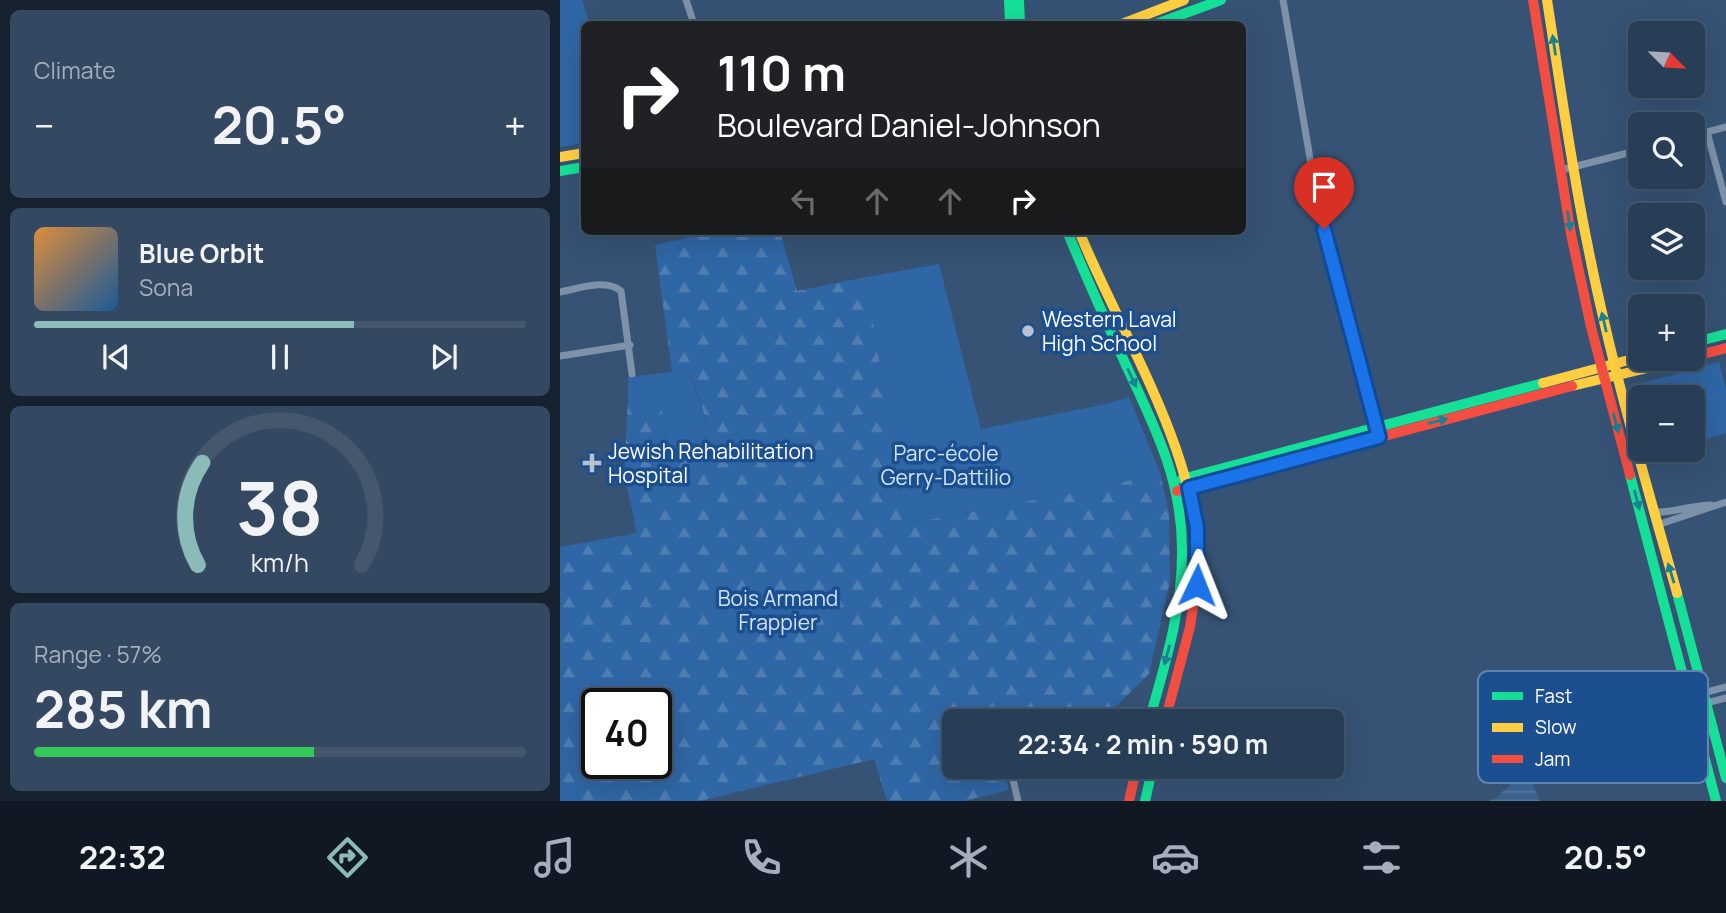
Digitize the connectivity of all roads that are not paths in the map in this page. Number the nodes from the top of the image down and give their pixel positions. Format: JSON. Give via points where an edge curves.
{"nodes":[{"id":1,"x":687,"y":0,"type":"edge"},
{"id":2,"x":1009,"y":0,"type":"edge"},
{"id":3,"x":1019,"y":0,"type":"edge"},
{"id":4,"x":1184,"y":0,"type":"edge"},
{"id":5,"x":1221,"y":0,"type":"edge"},
{"id":6,"x":1283,"y":0,"type":"edge"},
{"id":7,"x":1533,"y":0,"type":"edge"},
{"id":8,"x":1547,"y":0,"type":"edge"},
{"id":9,"x":693,"y":21,"type":"edge"},
{"id":10,"x":1010,"y":21,"type":"edge"},
{"id":11,"x":1020,"y":21,"type":"edge"},
{"id":12,"x":1130,"y":21,"type":"edge"},
{"id":13,"x":1164,"y":21,"type":"edge"},
{"id":14,"x":1726,"y":127,"type":"edge"},
{"id":15,"x":1707,"y":132,"type":"joint"},
{"id":16,"x":1628,"y":152,"type":"edge"},
{"id":17,"x":581,"y":154,"type":"edge"},
{"id":18,"x":560,"y":157,"type":"edge"},
{"id":19,"x":1574,"y":166,"type":"junction"},
{"id":20,"x":581,"y":167,"type":"edge"},
{"id":21,"x":1561,"y":170,"type":"junction"},
{"id":22,"x":560,"y":171,"type":"edge"},
{"id":23,"x":1726,"y":202,"type":"edge"},
{"id":24,"x":1070,"y":235,"type":"edge"},
{"id":25,"x":1081,"y":235,"type":"edge"},
{"id":26,"x":560,"y":292,"type":"edge"},
{"id":27,"x":1726,"y":334,"type":"edge"},
{"id":28,"x":1705,"y":340,"type":"edge"},
{"id":29,"x":629,"y":345,"type":"junction"},
{"id":30,"x":1726,"y":348,"type":"edge"},
{"id":31,"x":1705,"y":354,"type":"edge"},
{"id":32,"x":560,"y":356,"type":"edge"},
{"id":33,"x":1628,"y":360,"type":"edge"},
{"id":34,"x":1614,"y":364,"type":"junction"},
{"id":35,"x":1601,"y":368,"type":"junction"},
{"id":36,"x":1638,"y":371,"type":"edge"},
{"id":37,"x":632,"y":374,"type":"dead end"},
{"id":38,"x":1618,"y":376,"type":"junction"},
{"id":39,"x":1605,"y":379,"type":"junction"},
{"id":40,"x":1378,"y":431,"type":"junction"},
{"id":41,"x":1187,"y":483,"type":"junction"},
{"id":42,"x":1176,"y":486,"type":"junction"},
{"id":43,"x":1726,"y":502,"type":"edge"},
{"id":44,"x":1712,"y":505,"type":"junction"},
{"id":45,"x":1654,"y":512,"type":"junction"},
{"id":46,"x":1657,"y":526,"type":"junction"},
{"id":47,"x":1682,"y":671,"type":"edge"},
{"id":48,"x":1698,"y":671,"type":"edge"},
{"id":49,"x":1726,"y":687,"type":"edge"},
{"id":50,"x":1708,"y":697,"type":"edge"},
{"id":51,"x":1708,"y":698,"type":"edge"},
{"id":52,"x":1726,"y":698,"type":"edge"},
{"id":53,"x":1708,"y":706,"type":"edge"},
{"id":54,"x":1152,"y":709,"type":"edge"},
{"id":55,"x":1168,"y":709,"type":"edge"},
{"id":56,"x":1708,"y":771,"type":"edge"},
{"id":57,"x":1726,"y":778,"type":"edge"},
{"id":58,"x":1013,"y":779,"type":"edge"},
{"id":59,"x":1134,"y":779,"type":"edge"},
{"id":60,"x":1150,"y":779,"type":"edge"},
{"id":61,"x":1018,"y":801,"type":"edge"},
{"id":62,"x":1129,"y":801,"type":"edge"},
{"id":63,"x":1145,"y":801,"type":"edge"},
{"id":64,"x":1716,"y":801,"type":"edge"}],
"edges":[{"from":1,"to":9,"type":"street"},
{"from":2,"to":10,"type":"street"},
{"from":3,"to":11,"type":"street"},
{"from":4,"to":12,"type":"street"},
{"from":5,"to":13,"type":"street"},
{"from":6,"to":40,"type":"street","via":[[1318,205]]},
{"from":7,"to":21,"type":"street"},
{"from":19,"to":8,"type":"street","one_way":true},
{"from":14,"to":15,"type":"street"},
{"from":15,"to":23,"type":"street"},
{"from":16,"to":19,"type":"street"},
{"from":17,"to":18,"type":"street"},
{"from":19,"to":21,"type":"street"},
{"from":34,"to":19,"type":"street","one_way":true},
{"from":20,"to":22,"type":"street"},
{"from":21,"to":35,"type":"street","one_way":true},
{"from":24,"to":42,"type":"street","one_way":true,"via":[[1157,429]]},
{"from":25,"to":41,"type":"street","via":[[1167,427]]},
{"from":26,"to":29,"type":"street","via":[[604,284],[621,290]]},
{"from":27,"to":28,"type":"street"},
{"from":29,"to":32,"type":"street"},
{"from":29,"to":37,"type":"street"},
{"from":30,"to":31,"type":"street"},
{"from":33,"to":34,"type":"street"},
{"from":34,"to":35,"type":"street"},
{"from":34,"to":38,"type":"street"},
{"from":35,"to":39,"type":"street"},
{"from":35,"to":40,"type":"street"},
{"from":36,"to":38,"type":"street"},
{"from":38,"to":39,"type":"street"},
{"from":38,"to":45,"type":"street"},
{"from":40,"to":39,"type":"street","one_way":true},
{"from":39,"to":47,"type":"street","one_way":true},
{"from":40,"to":41,"type":"street"},
{"from":41,"to":42,"type":"street"},
{"from":41,"to":55,"type":"street","via":[[1197,528],[1197,585]]},
{"from":42,"to":54,"type":"street","one_way":true,"via":[[1183,551],[1181,593]]},
{"from":43,"to":44,"type":"street"},
{"from":44,"to":45,"type":"street"},
{"from":44,"to":46,"type":"street"},
{"from":45,"to":46,"type":"street"},
{"from":48,"to":46,"type":"street","one_way":true},
{"from":49,"to":50,"type":"street"},
{"from":51,"to":52,"type":"street"},
{"from":53,"to":57,"type":"street"},
{"from":56,"to":64,"type":"street"},
{"from":58,"to":61,"type":"street"},
{"from":59,"to":62,"type":"street"},
{"from":60,"to":63,"type":"street"}]}
